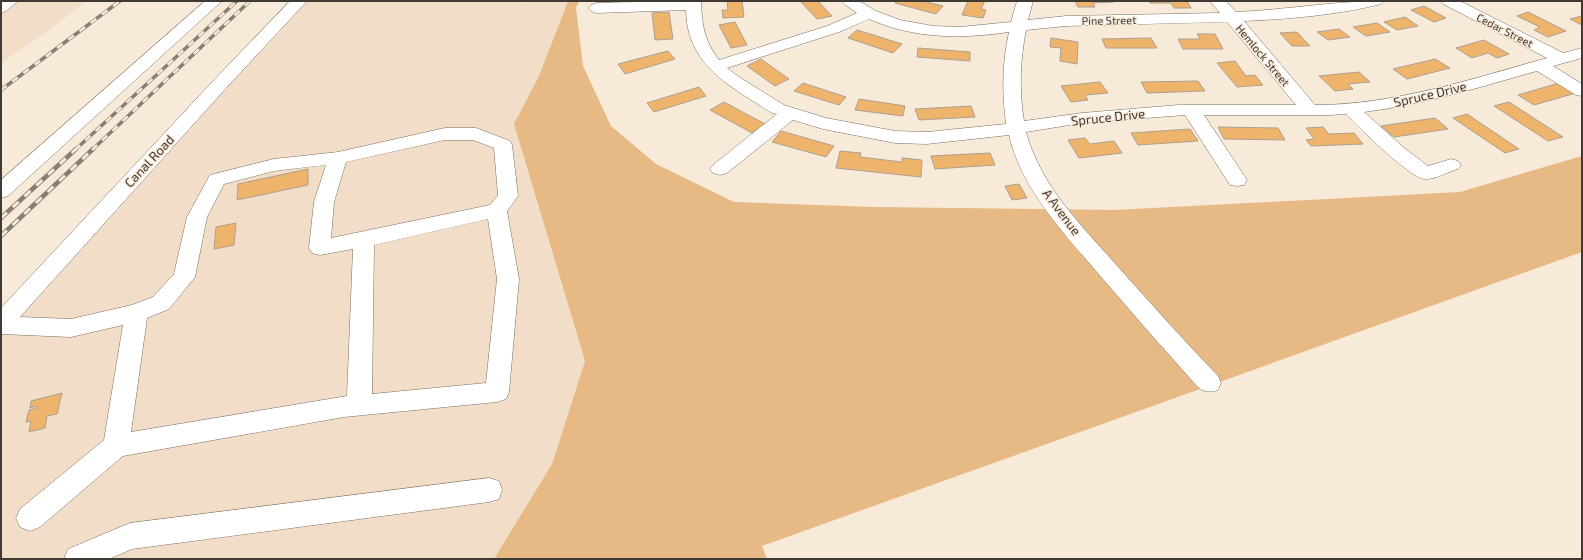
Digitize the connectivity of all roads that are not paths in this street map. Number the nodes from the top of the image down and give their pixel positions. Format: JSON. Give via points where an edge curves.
{"nodes":[{"id":1,"x":10,"y":1,"type":"edge"},
{"id":2,"x":214,"y":1,"type":"edge"},
{"id":3,"x":299,"y":1,"type":"edge"},
{"id":4,"x":849,"y":1,"type":"edge"},
{"id":5,"x":1025,"y":1,"type":"edge"},
{"id":6,"x":1218,"y":1,"type":"edge"},
{"id":7,"x":1376,"y":1,"type":"edge"},
{"id":8,"x":1448,"y":1,"type":"edge"},
{"id":9,"x":693,"y":3,"type":"edge"},
{"id":10,"x":1,"y":8,"type":"edge"},
{"id":11,"x":596,"y":8,"type":"dead end"},
{"id":12,"x":869,"y":13,"type":"junction"},
{"id":13,"x":1232,"y":18,"type":"junction"},
{"id":14,"x":1017,"y":27,"type":"junction"},
{"id":15,"x":1582,"y":53,"type":"edge"},
{"id":16,"x":1562,"y":59,"type":"junction"},
{"id":17,"x":1539,"y":65,"type":"junction"},
{"id":18,"x":716,"y":66,"type":"junction"},
{"id":19,"x":1582,"y":91,"type":"edge"},
{"id":20,"x":1350,"y":108,"type":"junction"},
{"id":21,"x":1309,"y":109,"type":"junction"},
{"id":22,"x":1191,"y":110,"type":"junction"},
{"id":23,"x":790,"y":113,"type":"junction"},
{"id":24,"x":1017,"y":128,"type":"junction"},
{"id":25,"x":338,"y":158,"type":"junction"},
{"id":26,"x":1451,"y":165,"type":"dead end"},
{"id":27,"x":720,"y":169,"type":"dead end"},
{"id":28,"x":1237,"y":180,"type":"dead end"},
{"id":29,"x":1,"y":191,"type":"edge"},
{"id":30,"x":497,"y":210,"type":"junction"},
{"id":31,"x":364,"y":240,"type":"junction"},
{"id":32,"x":136,"y":313,"type":"junction"},
{"id":33,"x":1,"y":324,"type":"edge"},
{"id":34,"x":1209,"y":383,"type":"dead end"},
{"id":35,"x":359,"y":405,"type":"junction"},
{"id":36,"x":116,"y":446,"type":"junction"},
{"id":37,"x":489,"y":490,"type":"dead end"},
{"id":38,"x":30,"y":518,"type":"dead end"},
{"id":39,"x":78,"y":559,"type":"edge"}],
"edges":[{"from":1,"to":10,"type":"street"},
{"from":2,"to":29,"type":"street"},
{"from":3,"to":33,"type":"street","name":"Canal Road"},
{"from":4,"to":12,"type":"street","name":"Pine Street"},
{"from":5,"to":14,"type":"street","name":"A Avenue"},
{"from":6,"to":13,"type":"street","name":"Hemlock Street"},
{"from":7,"to":13,"type":"street","name":"Pine Street","via":[[1297,14]]},
{"from":8,"to":16,"type":"street","name":"Cedar Street"},
{"from":9,"to":11,"type":"street"},
{"from":9,"to":18,"type":"street","name":"Spruce Drive","via":[[694,25],[704,51]]},
{"from":12,"to":14,"type":"street","name":"Pine Street","via":[[908,27],[945,32],[978,32]]},
{"from":12,"to":18,"type":"street","via":[[833,30]]},
{"from":13,"to":14,"type":"street","name":"Pine Street","via":[[1058,22]]},
{"from":13,"to":21,"type":"street","name":"Hemlock Street"},
{"from":14,"to":24,"type":"street","name":"A Avenue","via":[[1011,102]]},
{"from":15,"to":16,"type":"street","name":"Spruce Drive"},
{"from":16,"to":17,"type":"street","name":"Spruce Drive"},
{"from":17,"to":19,"type":"street"},
{"from":17,"to":20,"type":"street","name":"Spruce Drive","via":[[1445,92]]},
{"from":18,"to":23,"type":"street","name":"Spruce Drive","via":[[733,81],[778,109]]},
{"from":20,"to":21,"type":"street","name":"Spruce Drive"},
{"from":20,"to":26,"type":"street","via":[[1396,151],[1425,173]]},
{"from":21,"to":22,"type":"street","name":"Spruce Drive"},
{"from":22,"to":24,"type":"street","name":"Spruce Drive","via":[[1082,118]]},
{"from":22,"to":28,"type":"street"},
{"from":23,"to":24,"type":"street","name":"Spruce Drive","via":[[823,123],[895,137],[927,138]]},
{"from":23,"to":27,"type":"street"},
{"from":24,"to":34,"type":"street","name":"A Avenue","via":[[1028,163],[1057,208],[1096,256]]},
{"from":25,"to":30,"type":"street","via":[[445,134],[476,134],[503,145],[508,196]]},
{"from":25,"to":31,"type":"street","via":[[324,202],[320,248]]},
{"from":25,"to":32,"type":"street","via":[[274,165],[217,180],[197,217],[184,277],[161,303]]},
{"from":30,"to":31,"type":"street"},
{"from":30,"to":35,"type":"street","via":[[508,279],[497,392]]},
{"from":31,"to":35,"type":"street"},
{"from":32,"to":33,"type":"street","via":[[71,328]]},
{"from":32,"to":36,"type":"street"},
{"from":35,"to":36,"type":"street"},
{"from":36,"to":38,"type":"street"},
{"from":37,"to":39,"type":"street","via":[[130,536]]}]}
